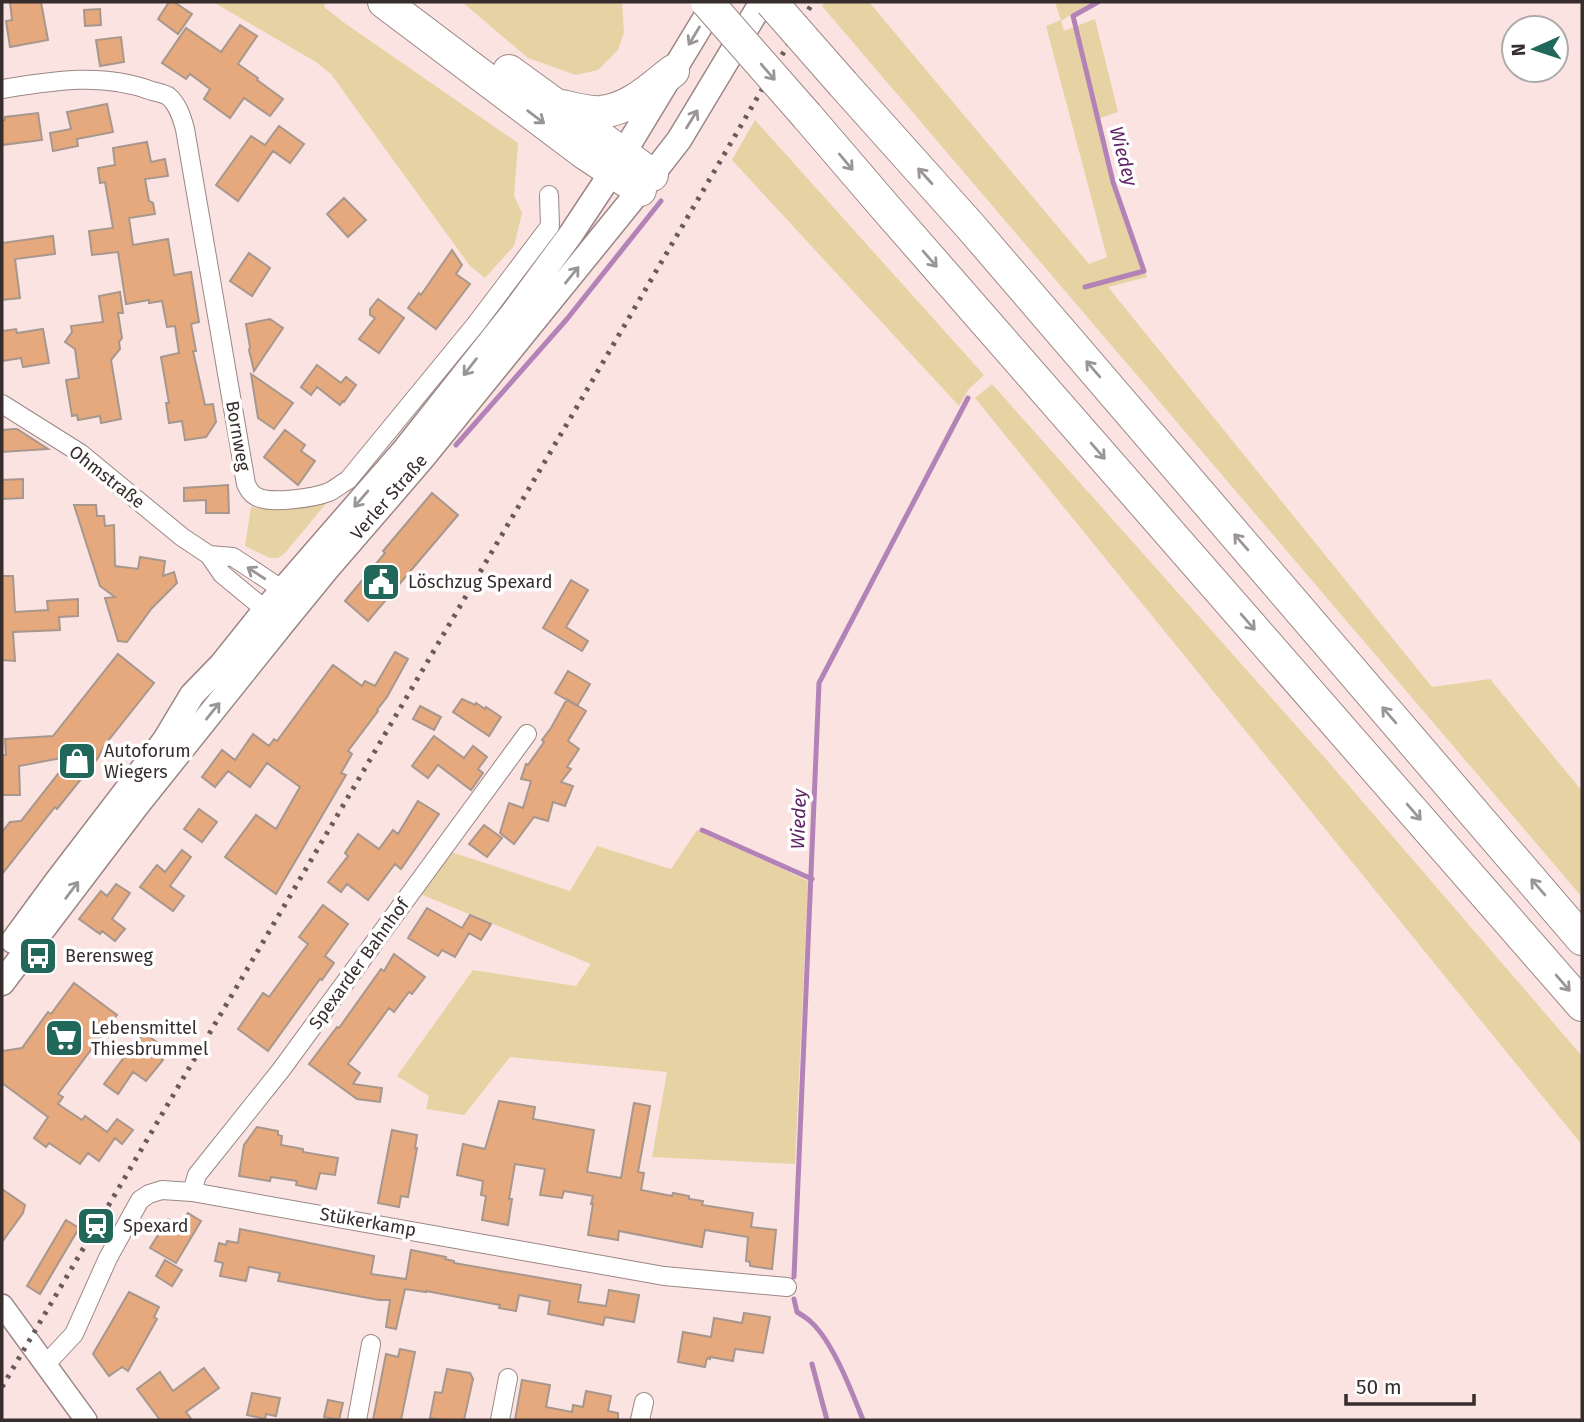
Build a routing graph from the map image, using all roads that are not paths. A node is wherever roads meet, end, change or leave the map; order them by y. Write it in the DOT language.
graph roads {
  1 [pos="384,2"];
  2 [pos="410,2"];
  3 [pos="707,2"];
  4 [pos="715,2"];
  5 [pos="761,2"];
  6 [pos="771,2"];
  7 [pos="673,71"];
  8 [pos="2,89"];
  9 [pos="557,104"];
  10 [pos="618,162"];
  11 [pos="646,183"];
  12 [pos="550,195"];
  13 [pos="2,404"];
  14 [pos="209,555"];
  15 [pos="290,597"];
  16 [pos="274,616"];
  17 [pos="527,734"];
  18 [pos="1582,939"];
  19 [pos="3,972"];
  20 [pos="1582,1005"];
  21 [pos="192,1192"];
  22 [pos="787,1287"];
  23 [pos="2,1305"];
  24 [pos="371,1344"];
  25 [pos="46,1364"];
  26 [pos="508,1378"];
  27 [pos="86,1420"];
  28 [pos="357,1420"];
  29 [pos="500,1420"];
  1 -- 10 [label="highway, one-way"];
  2 -- 9 [label="highway"];
  3 -- 20 [label="highway, one-way, bridge"];
  4 -- 7 [label="main road, Verler Straße, one-way"];
  11 -- 5 [label="main road, Verler Straße, one-way"];
  18 -- 6 [label="highway, one-way, bridge"];
  7 -- 9 [label="highway"];
  7 -- 10 [label="main road, Verler Straße"];
  8 -- 12 [label="street, Bornweg"];
  9 -- 10 [label="highway"];
  10 -- 11 [label="highway"];
  10 -- 15 [label="main road, Verler Straße, one-way"];
  15 -- 11 [label="main road, Verler Straße, one-way"];
  13 -- 14 [label="street, Ohmstraße"];
  15 -- 14 [label="street, Ohmstraße, one-way"];
  14 -- 16 [label="street, Ohmstraße"];
  15 -- 16 [label="main road, Verler Straße"];
  16 -- 19 [label="main road, Verler Straße"];
  17 -- 21 [label="street, Spexarder Bahnhof"];
  21 -- 22 [label="street, Stükerkamp"];
  21 -- 25 [label="street, Stükerkamp"];
  23 -- 25 [label="street"];
  24 -- 28 [label="street"];
  25 -- 27 [label="street"];
  26 -- 29 [label="street"];
}
